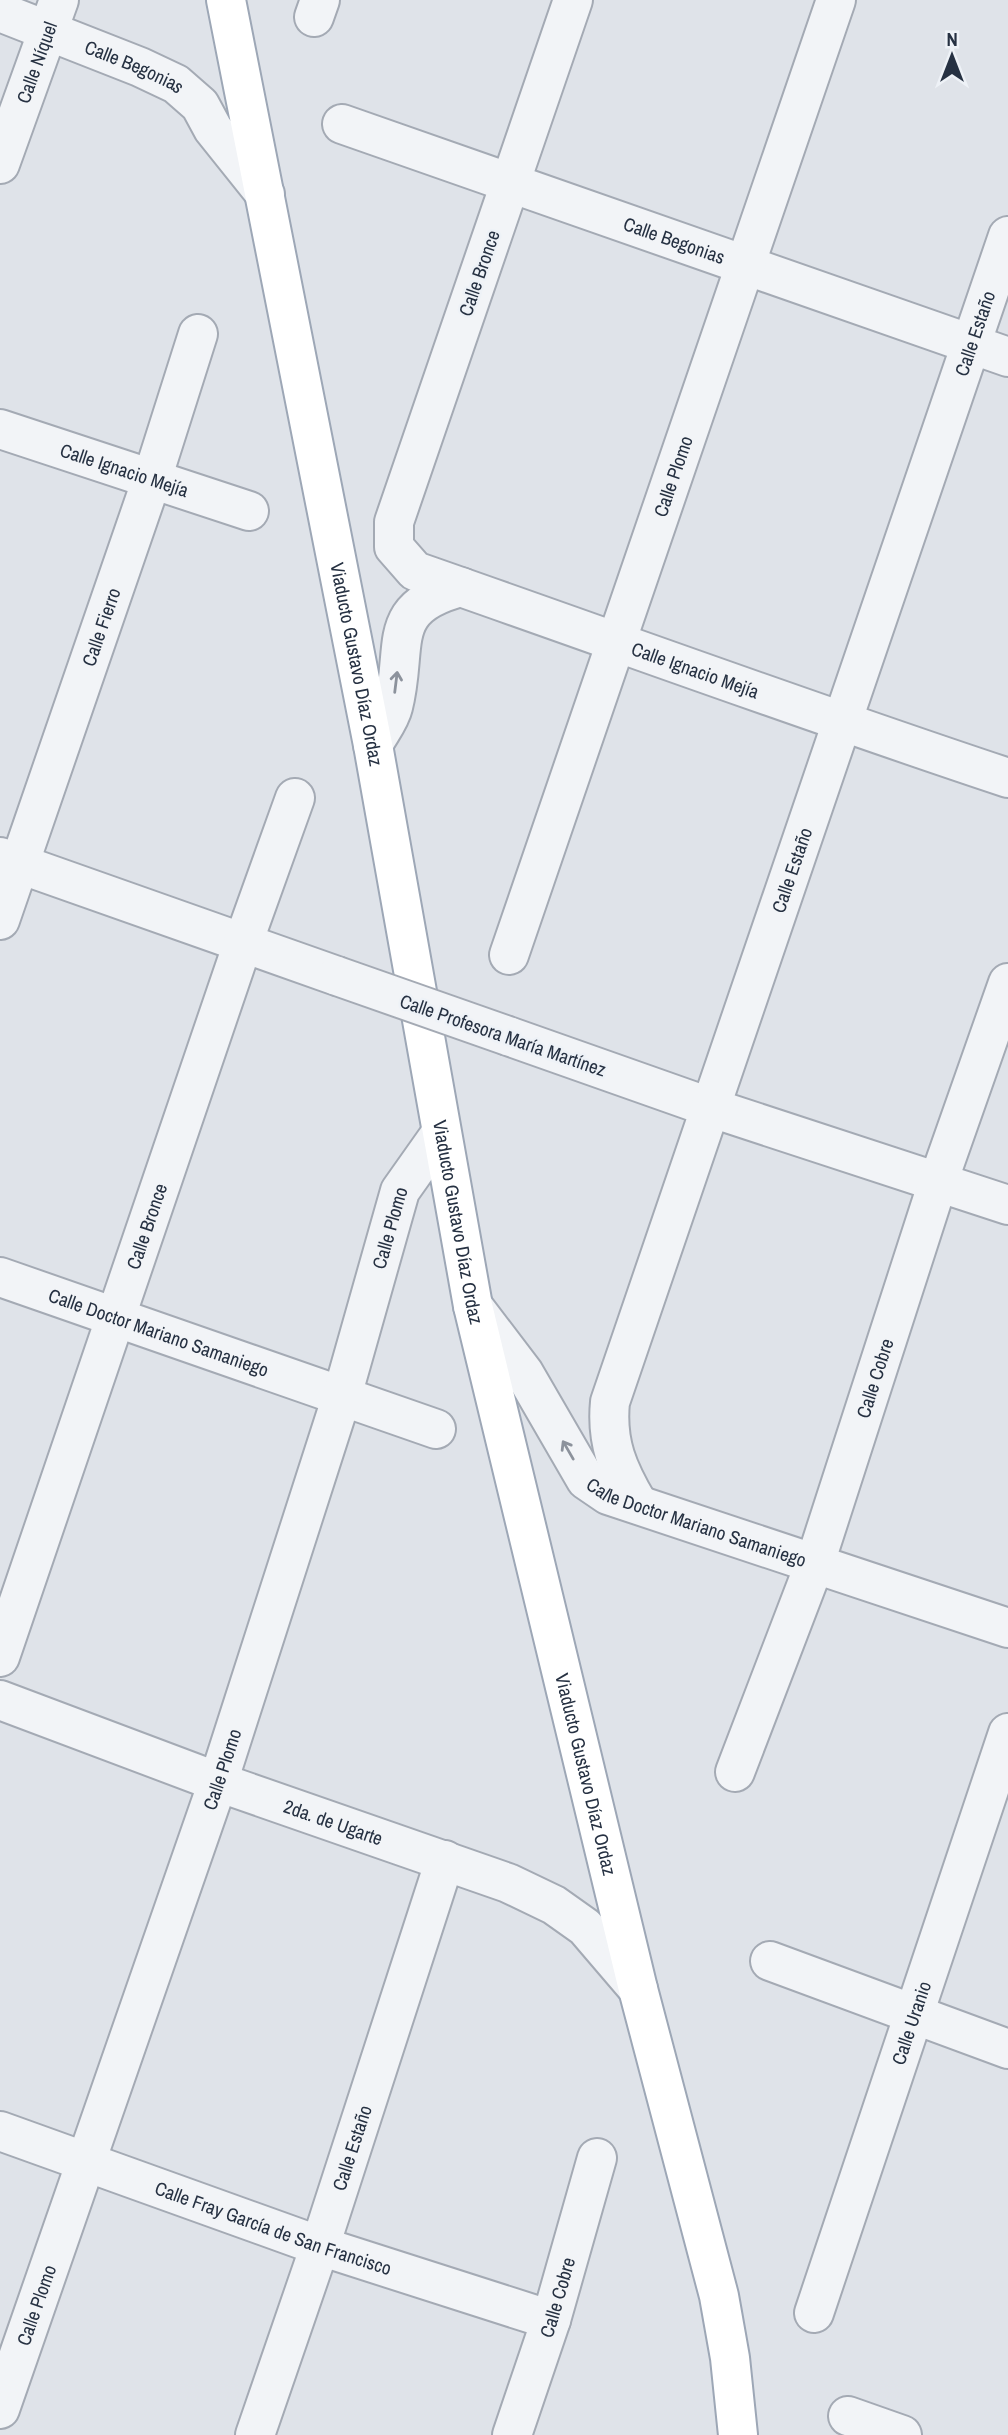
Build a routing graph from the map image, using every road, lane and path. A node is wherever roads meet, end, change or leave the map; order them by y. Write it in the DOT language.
graph roads {
  1 [pos="226,0"];
  2 [pos="573,0"];
  3 [pos="836,0"];
  4 [pos="0,12"];
  5 [pos="53,16"];
  6 [pos="342,124"];
  7 [pos="0,164"];
  8 [pos="510,184"];
  9 [pos="265,194"];
  10 [pos="1008,236"];
  11 [pos="746,264"];
  12 [pos="198,334"];
  13 [pos="971,344"];
  14 [pos="1008,356"];
  15 [pos="0,429"];
  16 [pos="152,479"];
  17 [pos="249,511"];
  18 [pos="394,547"];
  19 [pos="461,587"];
  20 [pos="615,639"];
  21 [pos="844,724"];
  22 [pos="373,745"];
  23 [pos="1008,778"];
  24 [pos="295,798"];
  25 [pos="9,861"];
  26 [pos="0,920"];
  27 [pos="243,943"];
  28 [pos="509,955"];
  29 [pos="1008,984"];
  30 [pos="712,1108"];
  31 [pos="441,1133"];
  32 [pos="938,1182"];
  33 [pos="1008,1205"];
  34 [pos="0,1277"];
  35 [pos="472,1306"];
  36 [pos="115,1317"];
  37 [pos="342,1396"];
  38 [pos="436,1429"];
  39 [pos="638,1504"];
  40 [pos="814,1563"];
  41 [pos="1008,1628"];
  42 [pos="0,1657"];
  43 [pos="0,1700"];
  44 [pos="1008,1733"];
  45 [pos="735,1772"];
  46 [pos="218,1782"];
  47 [pos="445,1860"];
  48 [pos="770,1961"];
  49 [pos="638,1989"];
  50 [pos="912,2015"];
  51 [pos="1008,2049"];
  52 [pos="0,2131"];
  53 [pos="597,2158"];
  54 [pos="85,2160"];
  55 [pos="320,2246"];
  56 [pos="814,2313"];
  57 [pos="551,2320"];
  58 [pos="0,2409"];
  59 [pos="848,2416"];
  60 [pos="255,2435"];
  61 [pos="512,2435"];
  62 [pos="738,2435"];
  63 [pos="902,2435"];
  1 -- 9 [label="main road, Viaducto Gustavo Díaz Ordaz"];
  2 -- 8 [label="street, Calle Bronce"];
  3 -- 11 [label="street, Calle Plomo"];
  4 -- 5 [label="street, Calle Begonias"];
  5 -- 7 [label="street, Calle Níquel"];
  5 -- 9 [label="street, Calle Begonias"];
  6 -- 8 [label="street, Calle Begonias"];
  8 -- 11 [label="street, Calle Begonias"];
  8 -- 18 [label="street, Calle Bronce"];
  9 -- 22 [label="main road, Viaducto Gustavo Díaz Ordaz"];
  10 -- 13 [label="street, Calle Estaño"];
  11 -- 13 [label="street, Calle Begonias"];
  11 -- 20 [label="street, Calle Plomo"];
  12 -- 16 [label="street, Calle Fierro"];
  13 -- 14 [label="street, Calle Begonias"];
  13 -- 21 [label="street, Calle Estaño"];
  15 -- 16 [label="street, Calle Ignacio Mejía"];
  16 -- 17 [label="street, Calle Ignacio Mejía"];
  16 -- 25 [label="street, Calle Fierro"];
  18 -- 19 [label="street, Calle Ignacio Mejía"];
  19 -- 20 [label="street, Calle Ignacio Mejía"];
  22 -- 19 [label="street, one-way"];
  20 -- 21 [label="street, Calle Ignacio Mejía"];
  20 -- 28 [label="street, Calle Plomo"];
  21 -- 23 [label="street, Calle Ignacio Mejía"];
  21 -- 30 [label="street, Calle Estaño"];
  22 -- 31 [label="main road, Viaducto Gustavo Díaz Ordaz"];
  24 -- 27 [label="street, Calle Bronce"];
  25 -- 26 [label="street, Calle Fierro"];
  25 -- 27 [label="street, Calle Profesora María Martínez"];
  27 -- 30 [label="street, Calle Profesora María Martínez, bridge"];
  27 -- 36 [label="street, Calle Bronce"];
  29 -- 32 [label="street, Calle Cobre"];
  30 -- 32 [label="street, Calle Profesora María Martínez"];
  30 -- 39 [label="street, Calle Estaño"];
  31 -- 35 [label="main road, Viaducto Gustavo Díaz Ordaz"];
  31 -- 37 [label="street, Calle Plomo"];
  32 -- 33 [label="street, Calle Profesora María Martínez"];
  32 -- 40 [label="street, Calle Cobre"];
  34 -- 36 [label="street, Calle Doctor Mariano Samaniego"];
  39 -- 35 [label="street, Calle Doctor Mariano Samaniego, one-way"];
  35 -- 49 [label="main road, Viaducto Gustavo Díaz Ordaz"];
  36 -- 37 [label="street, Calle Doctor Mariano Samaniego"];
  36 -- 42 [label="street, Calle Bronce"];
  37 -- 38 [label="street, Calle Doctor Mariano Samaniego"];
  37 -- 46 [label="street, Calle Plomo"];
  39 -- 40 [label="street, Calle Doctor Mariano Samaniego"];
  40 -- 41 [label="street, Calle Doctor Mariano Samaniego"];
  40 -- 45 [label="street, Calle Cobre"];
  43 -- 46 [label="street, 2da. de Ugarte"];
  44 -- 50 [label="street, Calle Uranio"];
  46 -- 47 [label="street, 2da. de Ugarte"];
  46 -- 54 [label="street, Calle Plomo"];
  47 -- 49 [label="street, 2da. de Ugarte"];
  47 -- 55 [label="street, Calle Estaño"];
  48 -- 50 [label="street"];
  49 -- 62 [label="main road, Viaducto Gustavo Díaz Ordaz"];
  50 -- 51 [label="street"];
  50 -- 56 [label="street, Calle Uranio"];
  52 -- 54 [label="street, Calle Fray García de San Francisco"];
  53 -- 57 [label="street, Calle Cobre"];
  54 -- 55 [label="street, Calle Fray García de San Francisco"];
  54 -- 58 [label="street, Calle Plomo"];
  55 -- 57 [label="street, Calle Fray García de San Francisco"];
  55 -- 60 [label="street, Calle Estaño"];
  57 -- 61 [label="street, Calle Cobre"];
  59 -- 63 [label="street"];
}
